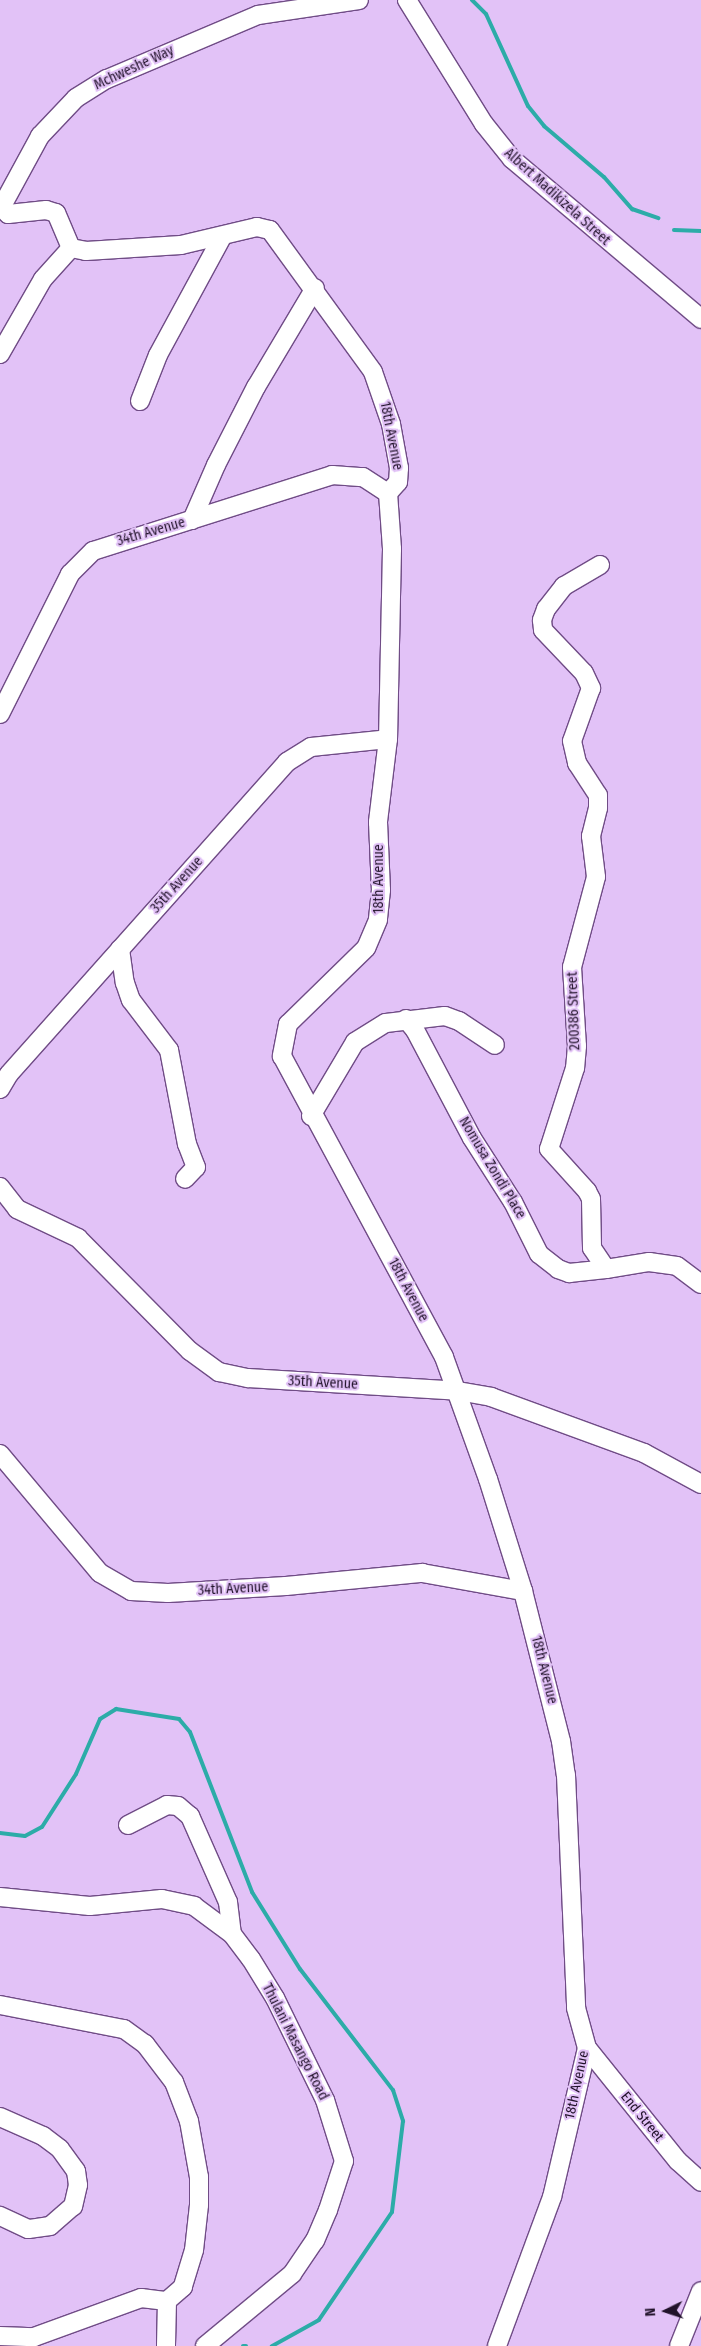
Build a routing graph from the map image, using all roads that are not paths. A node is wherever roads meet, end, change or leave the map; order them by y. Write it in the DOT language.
graph roads {
  1 [pos="359,0"];
  2 [pos="407,0"];
  3 [pos="222,237"];
  4 [pos="71,248"];
  5 [pos="315,288"];
  6 [pos="701,319"];
  7 [pos="0,354"];
  8 [pos="140,401"];
  9 [pos="388,493"];
  10 [pos="192,520"];
  11 [pos="600,565"];
  12 [pos="0,714"];
  13 [pos="388,739"];
  14 [pos="120,948"];
  15 [pos="406,1018"];
  16 [pos="495,1045"];
  17 [pos="0,1089"];
  18 [pos="311,1116"];
  19 [pos="185,1179"];
  20 [pos="0,1187"];
  21 [pos="606,1269"];
  22 [pos="701,1284"];
  23 [pos="458,1391"];
  24 [pos="0,1454"];
  25 [pos="701,1484"];
  26 [pos="523,1591"];
  27 [pos="128,1825"];
  28 [pos="0,1897"];
  29 [pos="232,1934"];
  30 [pos="0,2005"];
  31 [pos="587,2048"];
  32 [pos="0,2117"];
  33 [pos="701,2182"];
  34 [pos="0,2216"];
  35 [pos="701,2291"];
  36 [pos="167,2301"];
  37 [pos="0,2336"];
  38 [pos="166,2346"];
  39 [pos="205,2346"];
  40 [pos="497,2346"];
  41 [pos="679,2346"];
  1 -- 4 [label="street, Mchweshe Way"];
  2 -- 6 [label="street, Albert Madikizela Street"];
  3 -- 4 [label="street, 18th Avenue"];
  3 -- 5 [label="street, 18th Avenue"];
  3 -- 8 [label="street"];
  4 -- 7 [label="street"];
  5 -- 9 [label="street, 18th Avenue"];
  5 -- 10 [label="street"];
  9 -- 10 [label="street, 34th Avenue"];
  9 -- 13 [label="street, 18th Avenue"];
  10 -- 12 [label="street, 34th Avenue"];
  11 -- 21 [label="street, 200386 Street"];
  13 -- 14 [label="street, 35th Avenue"];
  13 -- 18 [label="street, 18th Avenue"];
  14 -- 17 [label="street, 35th Avenue"];
  14 -- 19 [label="street"];
  15 -- 16 [label="street"];
  15 -- 18 [label="street"];
  15 -- 21 [label="street, Nomusa Zondi Place"];
  18 -- 23 [label="street, 18th Avenue"];
  20 -- 23 [label="street, 35th Avenue"];
  21 -- 22 [label="street"];
  23 -- 25 [label="street, 35th Avenue"];
  23 -- 26 [label="street, 18th Avenue"];
  24 -- 26 [label="street, 34th Avenue"];
  26 -- 31 [label="street, 18th Avenue"];
  27 -- 29 [label="street"];
  28 -- 29 [label="street, Thulani Masango Road"];
  29 -- 39 [label="street, Thulani Masango Road"];
  30 -- 36 [label="street"];
  31 -- 33 [label="street, End Street"];
  31 -- 40 [label="street, 18th Avenue"];
  32 -- 34 [label="street"];
  35 -- 41 [label="street"];
  36 -- 37 [label="street"];
  36 -- 38 [label="street"];
}
